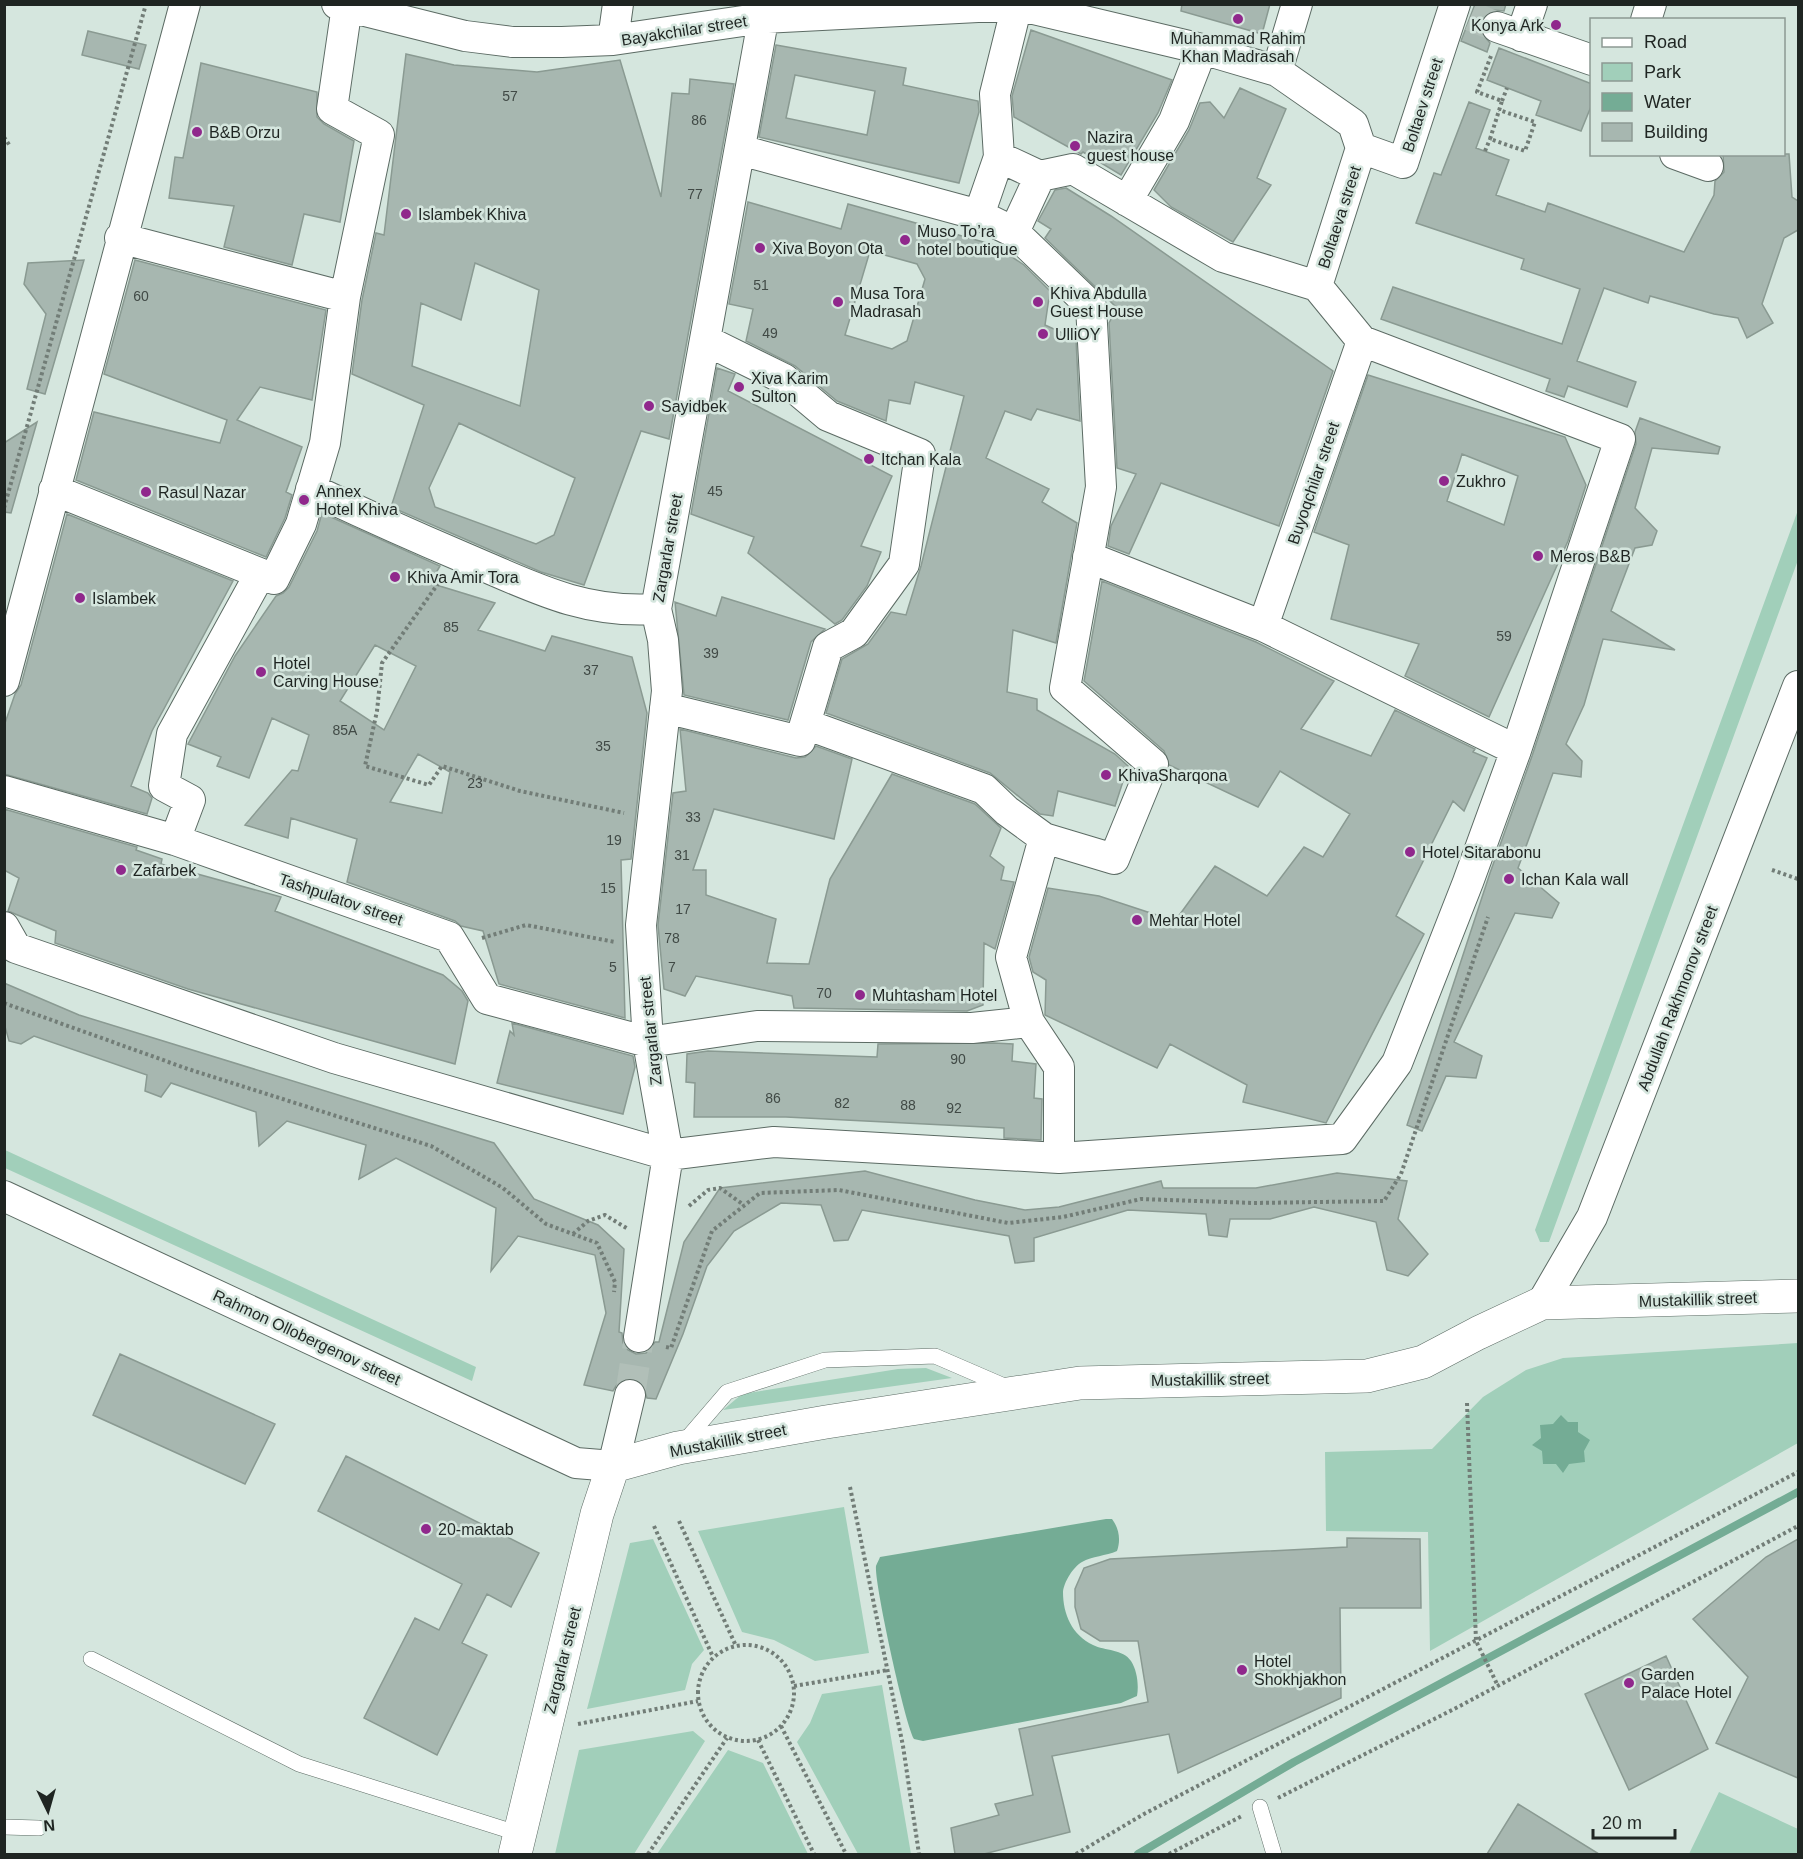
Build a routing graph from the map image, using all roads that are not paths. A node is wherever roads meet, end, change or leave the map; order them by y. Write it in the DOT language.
graph roads {
  1 [pos="185,4"];
  2 [pos="618,4"];
  3 [pos="1297,4"];
  4 [pos="1532,4"];
  5 [pos="342,5"];
  6 [pos="1017,5"];
  7 [pos="764,11"];
  8 [pos="1483,21"];
  9 [pos="613,40"];
  10 [pos="1202,50"];
  11 [pos="1590,59"];
  12 [pos="1277,71"];
  13 [pos="1361,148"];
  14 [pos="740,150"];
  15 [pos="999,156"];
  16 [pos="1681,156"];
  17 [pos="1708,166"];
  18 [pos="1040,176"];
  19 [pos="1127,201"];
  20 [pos="979,215"];
  21 [pos="1014,232"];
  22 [pos="120,238"];
  23 [pos="1317,286"];
  24 [pos="345,297"];
  25 [pos="705,340"];
  26 [pos="1362,340"];
  27 [pos="311,489"];
  28 [pos="54,490"];
  29 [pos="1088,557"];
  30 [pos="260,574"];
  31 [pos="656,609"];
  32 [pos="1263,626"];
  33 [pos="4,681"];
  34 [pos="1798,686"];
  35 [pos="665,708"];
  36 [pos="805,724"];
  37 [pos="1516,750"];
  38 [pos="4,791"];
  39 [pos="1044,838"];
  40 [pos="175,840"];
  41 [pos="4,927"];
  42 [pos="1029,1022"];
  43 [pos="648,1042"];
  44 [pos="668,1155"];
  45 [pos="1059,1158"];
  46 [pos="4,1196"];
  47 [pos="1798,1296"];
  48 [pos="1542,1304"];
  49 [pos="639,1337"];
  50 [pos="1020,1392"];
  51 [pos="630,1395"];
  52 [pos="678,1448"];
  53 [pos="613,1466"];
  54 [pos="91,1659"];
  55 [pos="1260,1807"];
  56 [pos="4,1827"];
  57 [pos="39,1828"];
  58 [pos="517,1844"];
  59 [pos="1274,1854"];
  1 -- 22 [label="street"];
  2 -- 9 [label="street"];
  3 -- 12 [label="street"];
  4 -- 8 [label="street"];
  5 -- 9 [label="street, Bayakchilar street"];
  5 -- 24 [label="street"];
  6 -- 7 [label="street, Bayakchilar street"];
  6 -- 10 [label="street, Bayakchilar street"];
  6 -- 15 [label="street"];
  7 -- 9 [label="street, Bayakchilar street"];
  7 -- 14 [label="street, Zargarlar street"];
  8 -- 11 [label="street"];
  8 -- 13 [label="street, Boltaev street"];
  10 -- 12 [label="street, Bayakchilar street"];
  10 -- 19 [label="street"];
  12 -- 13 [label="street, Bayakchilar street"];
  13 -- 23 [label="street, Boltaeva street"];
  14 -- 20 [label="street"];
  14 -- 25 [label="street, Zargarlar street"];
  15 -- 18 [label="street"];
  15 -- 20 [label="street"];
  16 -- 17 [label="street"];
  18 -- 19 [label="street"];
  18 -- 21 [label="street"];
  19 -- 23 [label="street"];
  20 -- 21 [label="street"];
  21 -- 29 [label="street"];
  22 -- 24 [label="street"];
  22 -- 28 [label="street"];
  23 -- 26 [label="street"];
  24 -- 27 [label="street"];
  25 -- 31 [label="street, Zargarlar street"];
  25 -- 36 [label="street"];
  26 -- 32 [label="street, Buyoqchilar street"];
  26 -- 37 [label="street"];
  27 -- 30 [label="street"];
  27 -- 31 [label="street"];
  28 -- 30 [label="street"];
  28 -- 33 [label="street"];
  29 -- 32 [label="street"];
  29 -- 39 [label="street"];
  30 -- 40 [label="street"];
  31 -- 35 [label="street, Zargarlar street"];
  32 -- 37 [label="street"];
  34 -- 48 [label="street, Abdullah Rakhmonov street"];
  35 -- 36 [label="street"];
  35 -- 43 [label="street, Zargarlar street"];
  36 -- 39 [label="street"];
  37 -- 45 [label="street"];
  38 -- 40 [label="street, Tashpulatov street"];
  39 -- 42 [label="street"];
  40 -- 43 [label="street, Tashpulatov street"];
  41 -- 44 [label="street"];
  42 -- 43 [label="street"];
  42 -- 45 [label="street"];
  43 -- 44 [label="street, Zargarlar street"];
  44 -- 45 [label="street"];
  44 -- 49 [label="street, Zargarlar street"];
  46 -- 53 [label="street, Rahmon Ollobergenov street"];
  47 -- 48 [label="main road, Mustakillik street"];
  48 -- 50 [label="main road, Mustakillik street"];
  50 -- 52 [label="main road, Mustakillik street"];
  50 -- 52 [label="lane"];
  51 -- 53 [label="street"];
  52 -- 53 [label="main road, Mustakillik street"];
  53 -- 58 [label="main road, Zargarlar street"];
  54 -- 58 [label="lane"];
  55 -- 59 [label="lane"];
  56 -- 57 [label="lane"];
}
